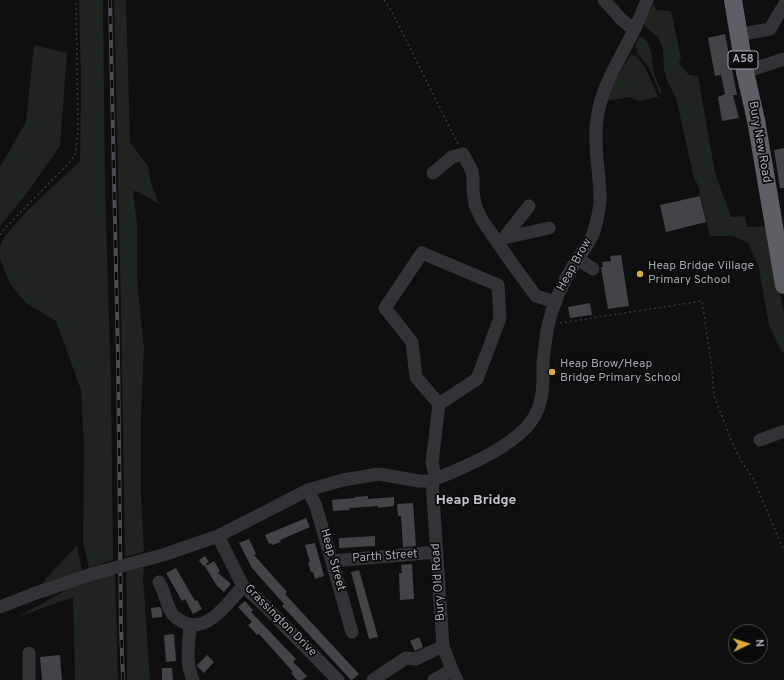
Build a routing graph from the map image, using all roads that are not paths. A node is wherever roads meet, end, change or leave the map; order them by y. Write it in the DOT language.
graph roads {
  1 [pos="604,0"];
  2 [pos="647,0"];
  3 [pos="733,0"];
  4 [pos="784,5"];
  5 [pos="634,30"];
  6 [pos="738,35"];
  7 [pos="784,59"];
  8 [pos="745,72"];
  9 [pos="433,173"];
  10 [pos="529,206"];
  11 [pos="549,228"];
  12 [pos="501,241"];
  13 [pos="578,259"];
  14 [pos="593,270"];
  15 [pos="784,285"];
  16 [pos="556,302"];
  17 [pos="440,404"];
  18 [pos="784,431"];
  19 [pos="760,440"];
  20 [pos="434,480"];
  21 [pos="308,490"];
  22 [pos="218,536"];
  23 [pos="437,552"];
  24 [pos="332,560"];
  25 [pos="159,582"];
  26 [pos="244,586"];
  27 [pos="0,607"];
  28 [pos="190,625"];
  29 [pos="352,632"];
  30 [pos="443,646"];
  31 [pos="29,653"];
  32 [pos="454,675"];
  33 [pos="29,680"];
  34 [pos="193,680"];
  35 [pos="338,680"];
  36 [pos="373,680"];
  37 [pos="434,680"];
  1 -- 5 [label="street"];
  2 -- 5 [label="street, Heap Brow"];
  3 -- 6 [label="highway, Bury New Road / A58"];
  4 -- 6 [label="street"];
  5 -- 13 [label="street, Heap Brow"];
  6 -- 8 [label="highway, Bury New Road / A58"];
  7 -- 8 [label="street"];
  8 -- 15 [label="highway, Bury New Road / A58"];
  9 -- 12 [label="street"];
  10 -- 12 [label="street"];
  11 -- 12 [label="street"];
  12 -- 16 [label="street"];
  13 -- 14 [label="street"];
  13 -- 16 [label="street, Heap Brow"];
  16 -- 20 [label="street, Heap Brow"];
  17 -- 17 [label="street"];
  17 -- 20 [label="street, Bury Old Road"];
  18 -- 19 [label="street"];
  20 -- 21 [label="street"];
  20 -- 23 [label="street, Bury Old Road"];
  21 -- 22 [label="street"];
  21 -- 24 [label="street, Heap Street"];
  22 -- 26 [label="street, Grassington Drive"];
  22 -- 27 [label="street, bridge"];
  23 -- 24 [label="street, Parth Street"];
  23 -- 30 [label="street, Bury Old Road"];
  24 -- 29 [label="street, Heap Street"];
  25 -- 28 [label="street"];
  26 -- 28 [label="street"];
  26 -- 35 [label="street, Grassington Drive"];
  28 -- 34 [label="street"];
  30 -- 32 [label="street, Bury Old Road"];
  30 -- 36 [label="street"];
  31 -- 33 [label="street"];
  32 -- 37 [label="street"];
}
